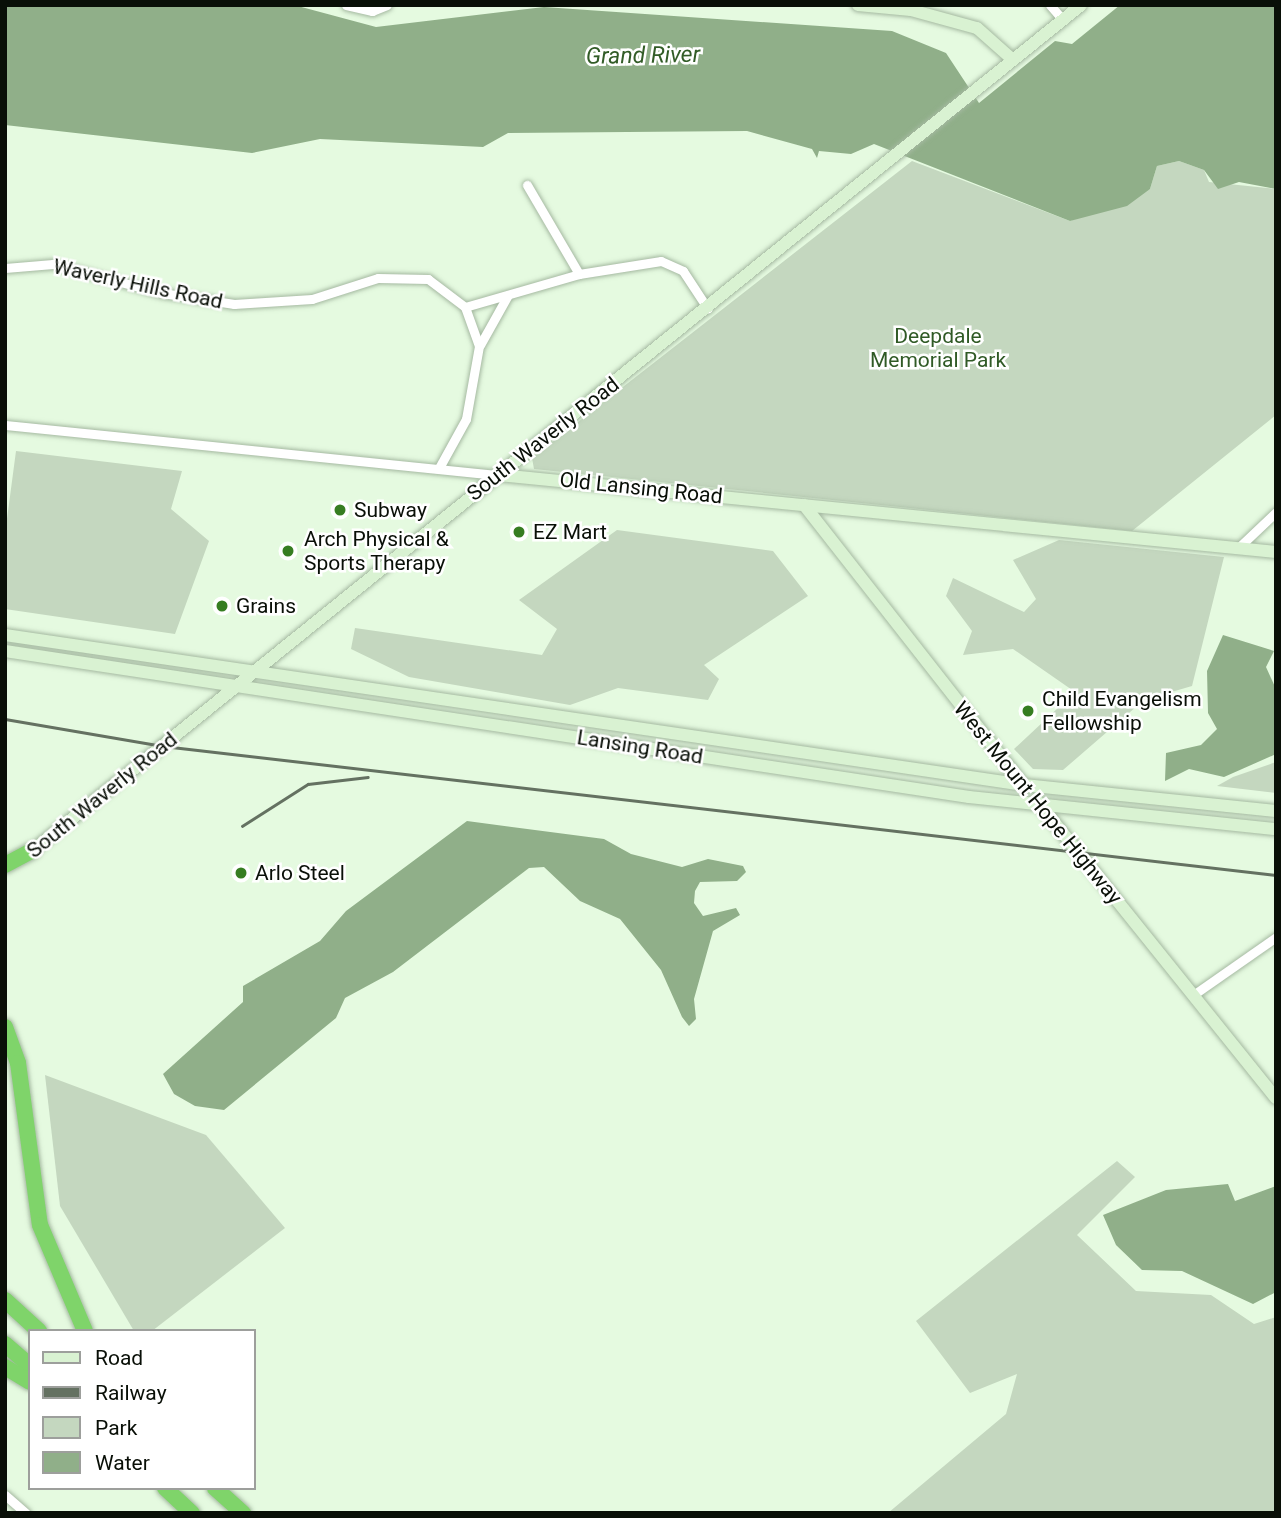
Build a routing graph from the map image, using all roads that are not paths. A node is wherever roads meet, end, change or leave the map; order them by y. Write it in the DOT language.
graph roads {
  1 [pos="346,5"];
  2 [pos="387,5"];
  3 [pos="858,5"];
  4 [pos="1050,5"];
  5 [pos="1081,5"];
  6 [pos="1063,20"];
  7 [pos="1013,60"];
  8 [pos="527,185"];
  9 [pos="5,268"];
  10 [pos="579,274"];
  11 [pos="508,296"];
  12 [pos="465,307"];
  13 [pos="708,309"];
  14 [pos="480,346"];
  15 [pos="5,425"];
  16 [pos="439,468"];
  17 [pos="499,475"];
  18 [pos="804,505"];
  19 [pos="1276,512"];
  20 [pos="1238,548"];
  21 [pos="1276,552"];
  22 [pos="5,635"];
  23 [pos="5,651"];
  24 [pos="253,674"];
  25 [pos="238,686"];
  26 [pos="1024,785"];
  27 [pos="1040,805"];
  28 [pos="1276,811"];
  29 [pos="1276,829"];
  30 [pos="33,850"];
  31 [pos="5,865"];
  32 [pos="5,872"];
  33 [pos="1276,937"];
  34 [pos="1193,995"];
  35 [pos="5,1027"];
  36 [pos="1276,1098"];
  37 [pos="5,1300"];
  38 [pos="37,1329"];
  39 [pos="84,1329"];
  40 [pos="5,1344"];
  41 [pos="28,1364"];
  42 [pos="5,1367"];
  43 [pos="28,1381"];
  44 [pos="167,1490"];
  45 [pos="217,1490"];
  46 [pos="229,1490"];
  47 [pos="5,1495"];
  48 [pos="26,1513"];
  49 [pos="192,1513"];
  50 [pos="243,1513"];
  51 [pos="251,1513"];
  1 -- 2 [label="street"];
  3 -- 7 [label="main road"];
  4 -- 6 [label="street"];
  5 -- 6 [label="main road, South Waverly Road"];
  6 -- 7 [label="main road, South Waverly Road"];
  7 -- 13 [label="main road, South Waverly Road"];
  8 -- 10 [label="street"];
  9 -- 12 [label="street, Waverly Hills Road"];
  10 -- 11 [label="street"];
  10 -- 13 [label="street"];
  11 -- 12 [label="street"];
  11 -- 14 [label="street"];
  12 -- 14 [label="street"];
  13 -- 17 [label="main road, South Waverly Road"];
  14 -- 16 [label="street"];
  15 -- 16 [label="street, Old Lansing Road"];
  16 -- 17 [label="street, Old Lansing Road"];
  17 -- 18 [label="main road, Old Lansing Road"];
  17 -- 24 [label="main road, South Waverly Road"];
  18 -- 20 [label="main road, Old Lansing Road"];
  18 -- 26 [label="main road, West Mount Hope Highway"];
  19 -- 20 [label="street"];
  20 -- 21 [label="main road, Old Lansing Road"];
  22 -- 24 [label="main road, Lansing Road"];
  23 -- 25 [label="main road, Lansing Road"];
  24 -- 25 [label="main road, South Waverly Road"];
  24 -- 26 [label="main road, Lansing Road"];
  25 -- 27 [label="main road, Lansing Road"];
  25 -- 30 [label="main road, South Waverly Road"];
  26 -- 27 [label="main road, West Mount Hope Highway"];
  26 -- 28 [label="main road, Lansing Road"];
  27 -- 29 [label="main road, Lansing Road"];
  27 -- 34 [label="main road, West Mount Hope Highway"];
  30 -- 31 [label="highway"];
  30 -- 32 [label="main road, South Waverly Road"];
  33 -- 34 [label="street"];
  34 -- 36 [label="main road, West Mount Hope Highway"];
  35 -- 39 [label="highway"];
  37 -- 38 [label="highway"];
  40 -- 41 [label="highway"];
  42 -- 43 [label="highway"];
  44 -- 49 [label="highway"];
  45 -- 50 [label="highway"];
  46 -- 51 [label="highway"];
  47 -- 48 [label="street"];
}
